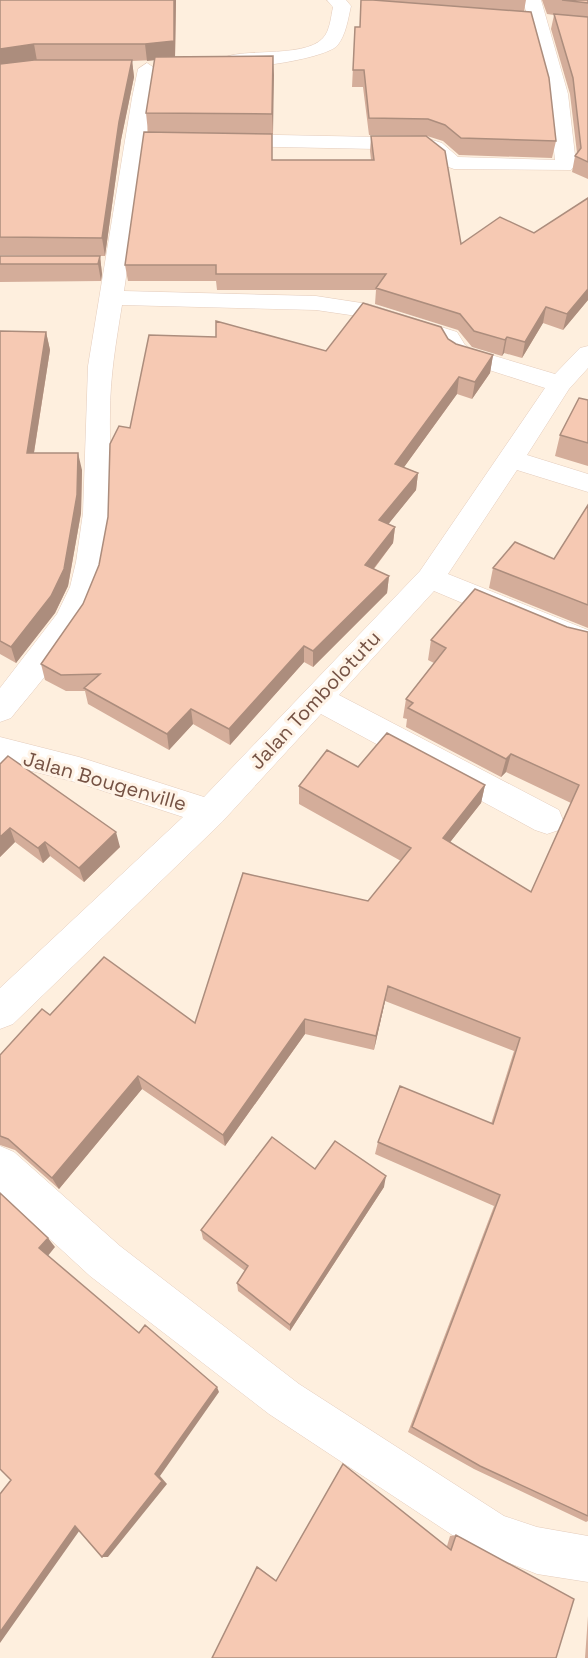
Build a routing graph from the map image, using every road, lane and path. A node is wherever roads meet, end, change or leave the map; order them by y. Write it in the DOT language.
graph roads {
  1 [pos="532,0"];
  2 [pos="339,3"];
  3 [pos="365,8"];
  4 [pos="514,18"];
  5 [pos="536,20"];
  6 [pos="557,22"];
  7 [pos="214,63"];
  8 [pos="147,68"];
  9 [pos="211,140"];
  10 [pos="112,298"];
  11 [pos="588,353"];
  12 [pos="560,384"];
  13 [pos="510,459"];
  14 [pos="588,483"];
  15 [pos="430,578"];
  16 [pos="588,641"];
  17 [pos="318,698"];
  18 [pos="0,710"];
  19 [pos="0,750"];
  20 [pos="210,812"];
  21 [pos="547,820"];
  22 [pos="0,1012"];
  23 [pos="0,1166"];
  24 [pos="588,1559"];
  1 -- 5 [label="street"];
  2 -- 3 [label="street"];
  2 -- 7 [label="street"];
  4 -- 5 [label="street"];
  5 -- 6 [label="street"];
  5 -- 9 [label="street"];
  8 -- 10 [label="street"];
  10 -- 12 [label="street"];
  10 -- 18 [label="street"];
  11 -- 12 [label="street, Jalan Tombolotutu"];
  12 -- 13 [label="street, Jalan Tombolotutu"];
  13 -- 14 [label="street"];
  13 -- 15 [label="street, Jalan Tombolotutu"];
  15 -- 16 [label="street"];
  15 -- 17 [label="street, Jalan Tombolotutu"];
  17 -- 20 [label="street, Jalan Tombolotutu"];
  17 -- 21 [label="street"];
  19 -- 20 [label="street, Jalan Bougenville"];
  20 -- 22 [label="street, Jalan Tombolotutu"];
  23 -- 24 [label="street"];
}
